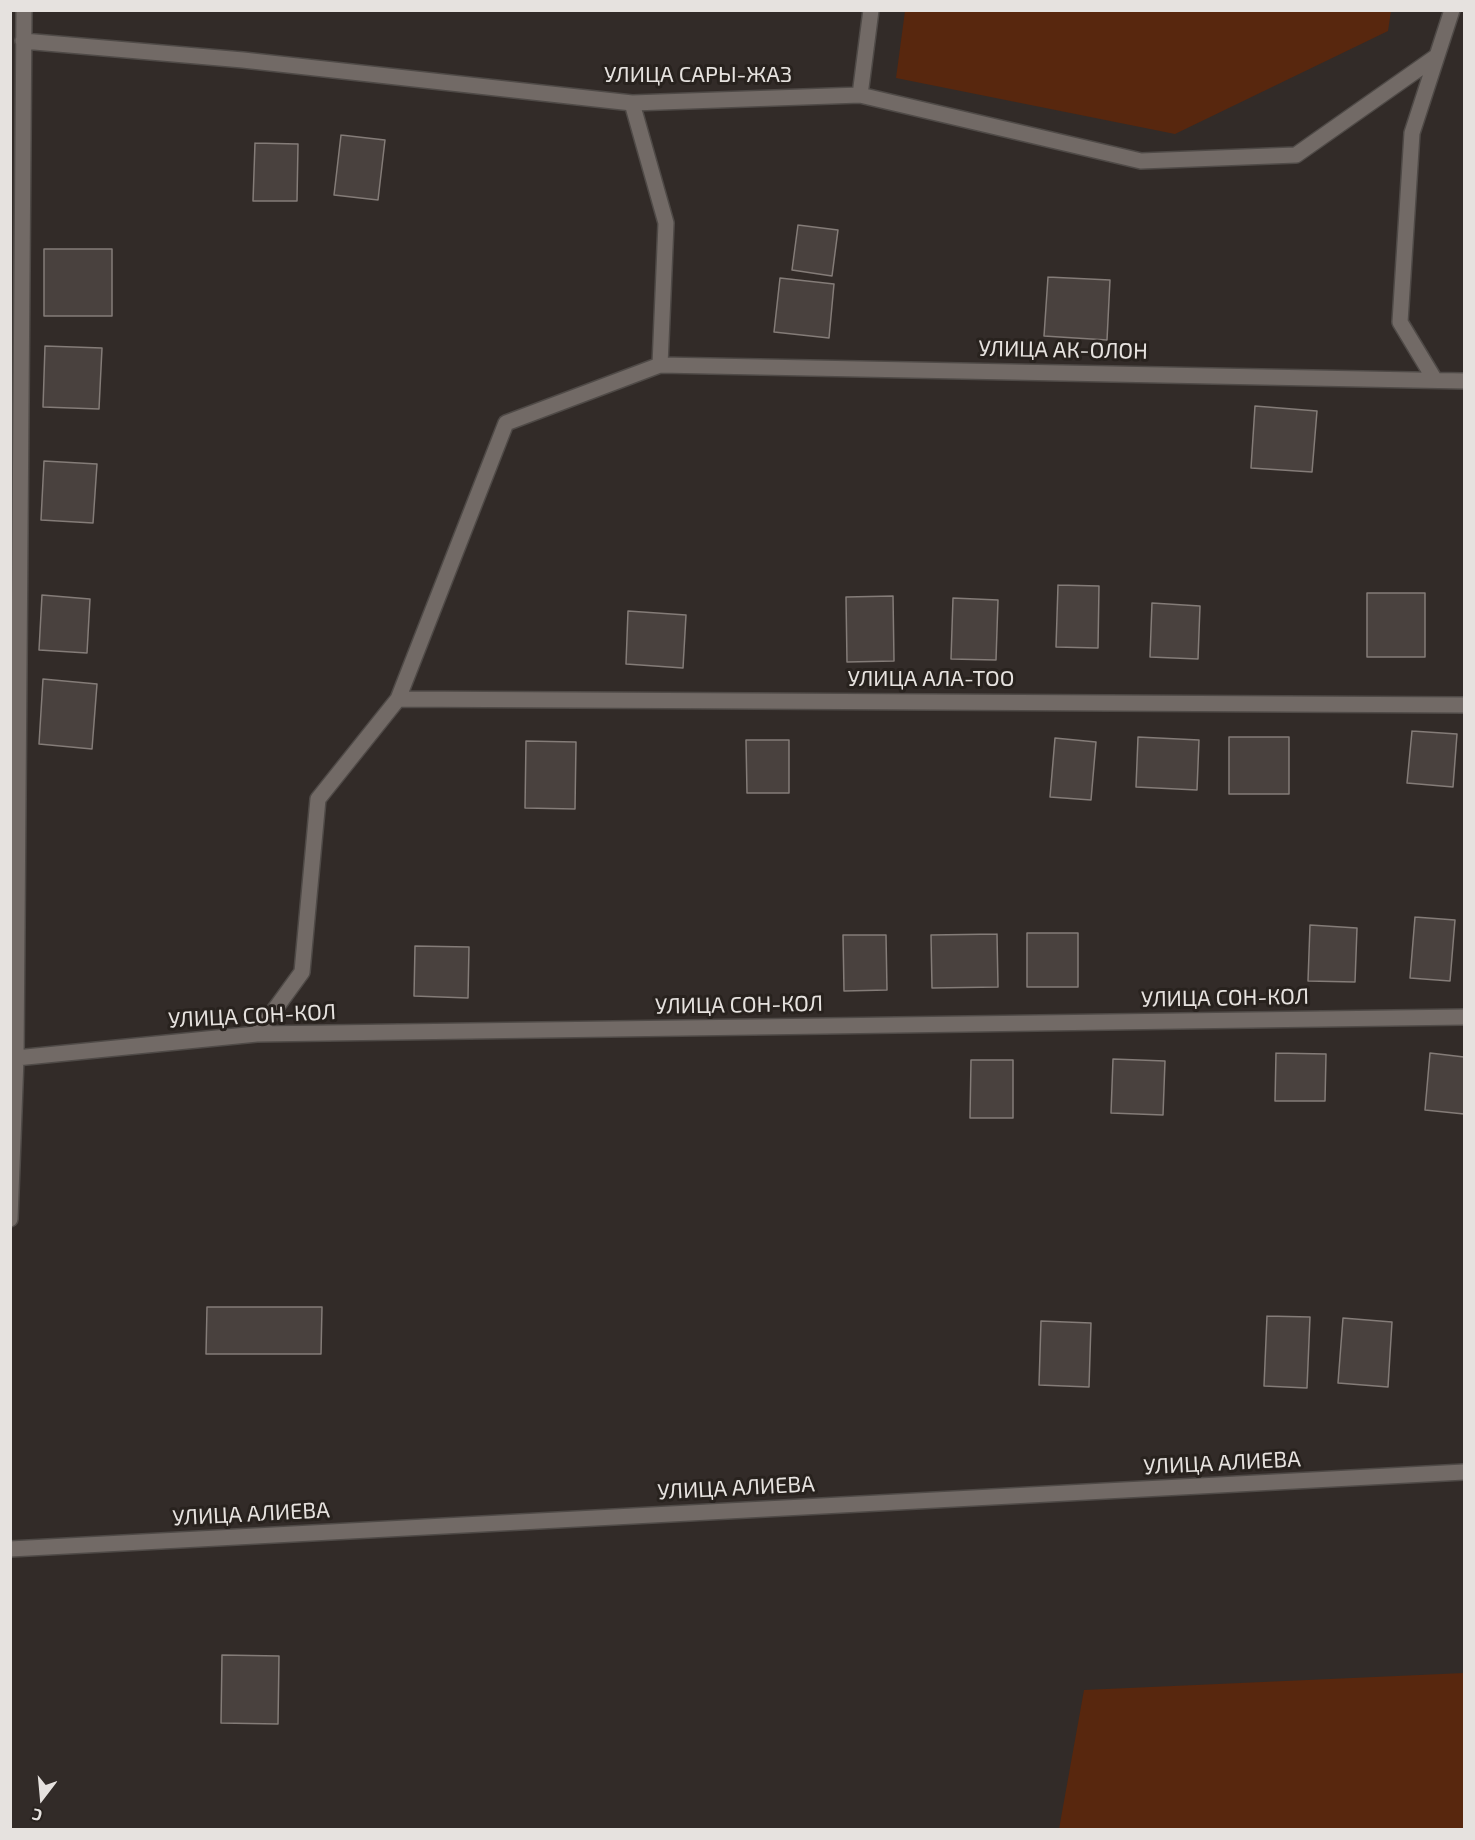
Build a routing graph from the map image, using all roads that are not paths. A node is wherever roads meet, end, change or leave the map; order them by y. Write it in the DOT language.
graph roads {
  1 [pos="24,10"];
  2 [pos="871,10"];
  3 [pos="1452,10"];
  4 [pos="23,41"];
  5 [pos="1437,56"];
  6 [pos="860,95"];
  7 [pos="632,103"];
  8 [pos="660,365"];
  9 [pos="1435,380"];
  10 [pos="1464,381"];
  11 [pos="398,699"];
  12 [pos="1464,705"];
  13 [pos="1464,1017"];
  14 [pos="257,1034"];
  15 [pos="16,1058"];
  16 [pos="10,1219"];
  17 [pos="1464,1472"];
  18 [pos="10,1549"];
  1 -- 4 [label="street"];
  2 -- 6 [label="street"];
  3 -- 5 [label="street"];
  4 -- 7 [label="street, УЛИЦА САРЫ-ЖАЗ"];
  4 -- 15 [label="street"];
  5 -- 6 [label="street, УЛИЦА САРЫ-ЖАЗ"];
  5 -- 9 [label="street"];
  6 -- 7 [label="street, УЛИЦА САРЫ-ЖАЗ"];
  7 -- 8 [label="street"];
  8 -- 9 [label="street, УЛИЦА АК-ОЛОН"];
  8 -- 11 [label="street"];
  9 -- 10 [label="street, УЛИЦА АК-ОЛОН"];
  11 -- 12 [label="street, УЛИЦА АЛА-ТОО"];
  11 -- 14 [label="street"];
  13 -- 14 [label="street, УЛИЦА СОН-КОЛ"];
  14 -- 15 [label="street, УЛИЦА СОН-КОЛ"];
  15 -- 16 [label="street"];
  17 -- 18 [label="street, УЛИЦА АЛИЕВА"];
}
